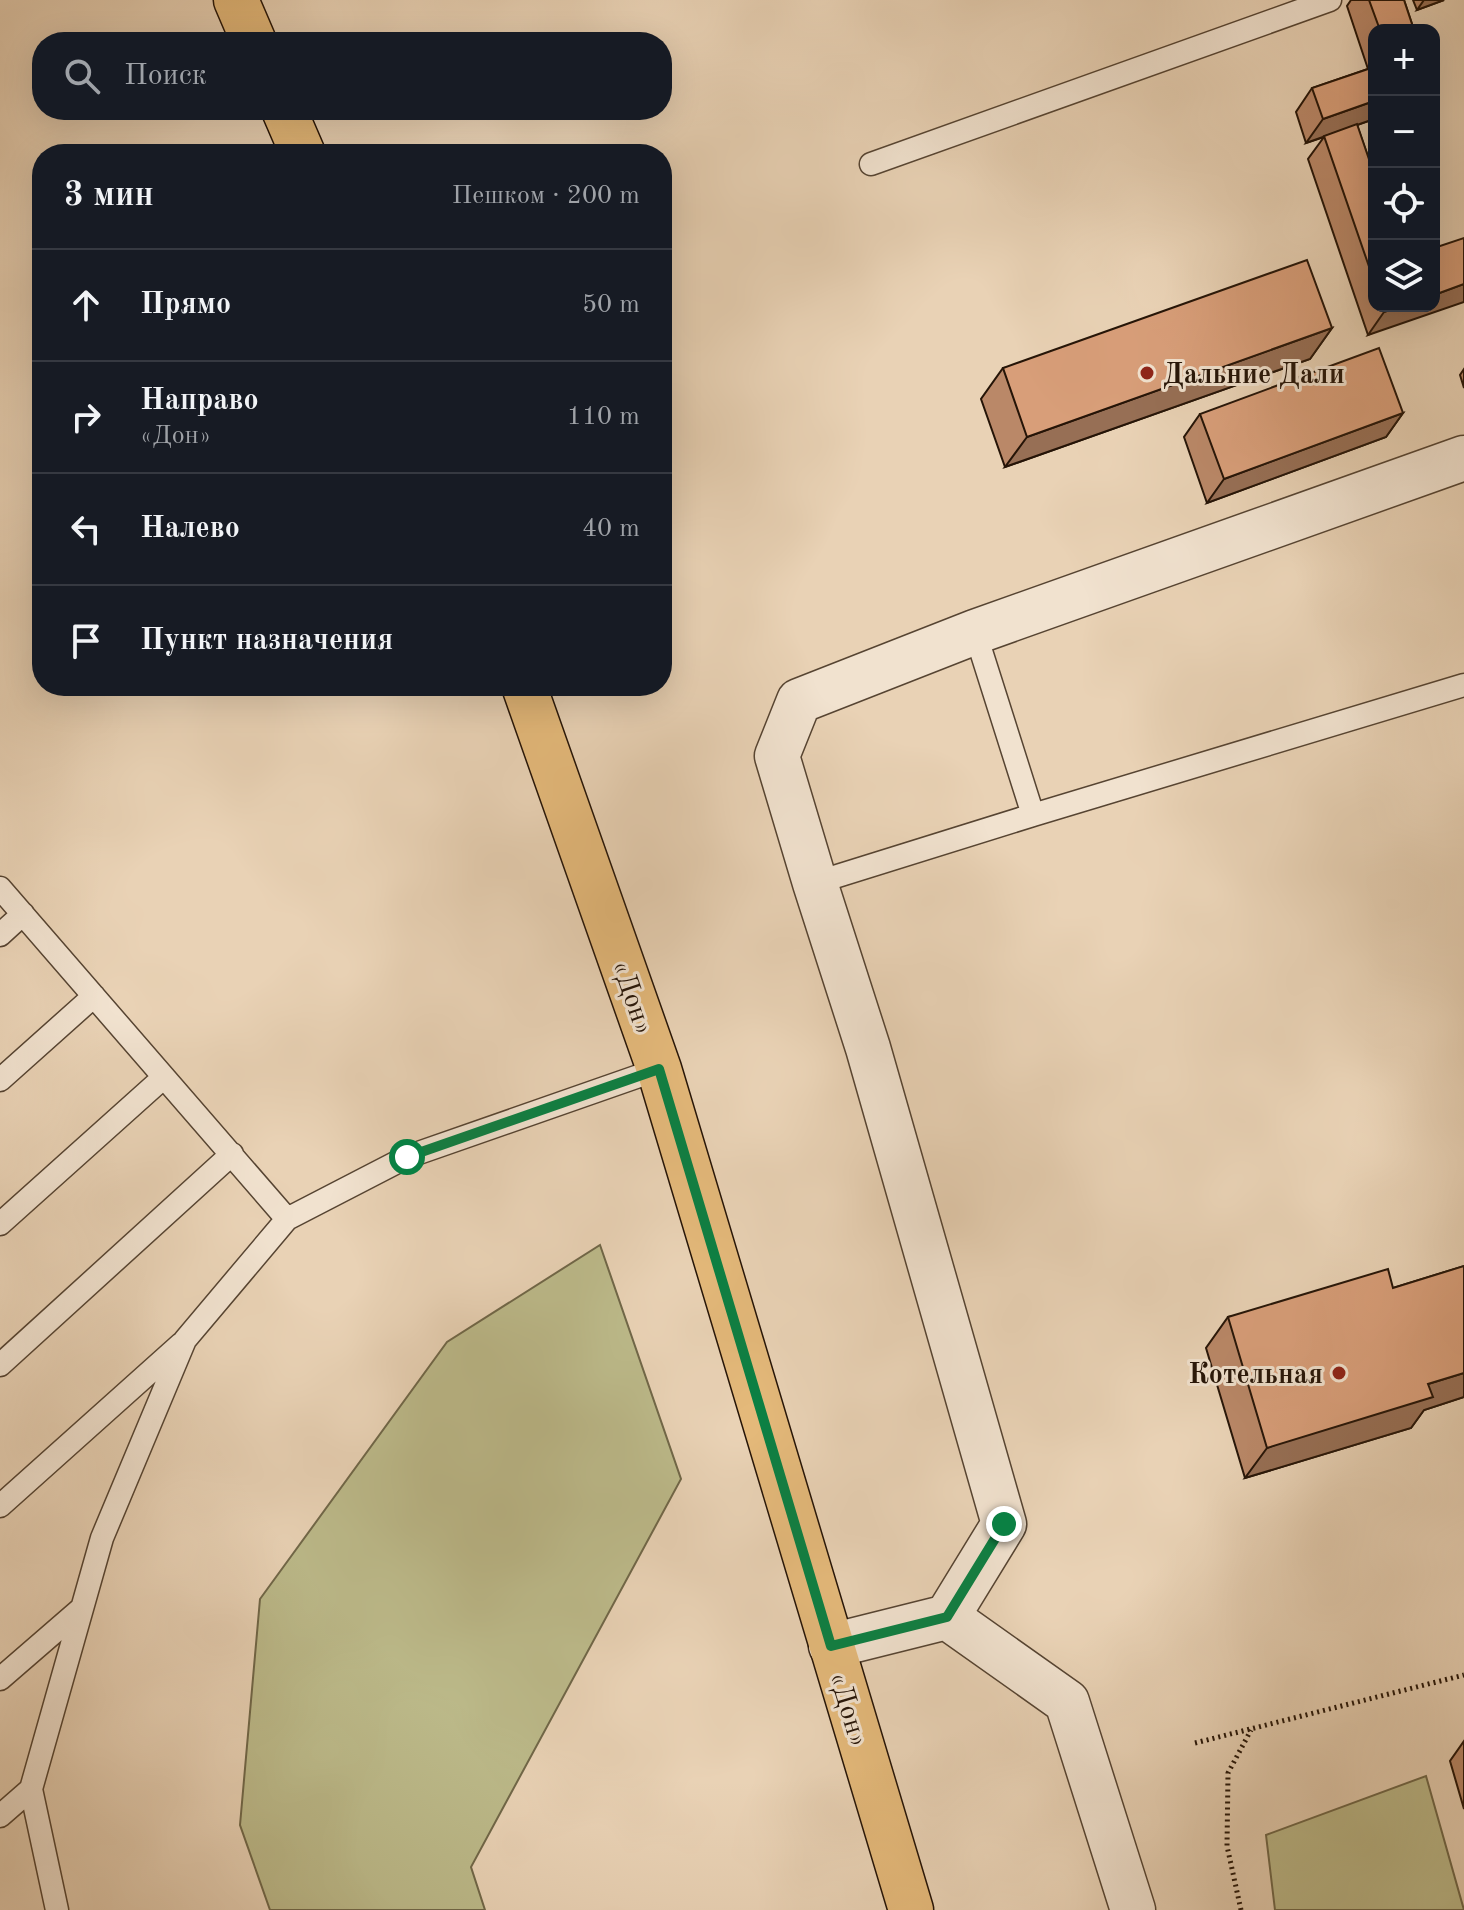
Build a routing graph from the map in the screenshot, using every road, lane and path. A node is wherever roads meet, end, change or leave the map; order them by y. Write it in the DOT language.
graph roads {
  1 [pos="236,0"];
  2 [pos="1330,0"];
  3 [pos="250,32"];
  4 [pos="288,120"];
  5 [pos="299,144"];
  6 [pos="871,164"];
  7 [pos="1464,458"];
  8 [pos="975,632"];
  9 [pos="1464,685"];
  10 [pos="528,696"];
  11 [pos="1033,815"];
  12 [pos="815,883"];
  13 [pos="0,888"];
  14 [pos="23,914"];
  15 [pos="0,935"];
  16 [pos="94,996"];
  17 [pos="659,1069"];
  18 [pos="164,1077"];
  19 [pos="0,1080"];
  20 [pos="232,1154"];
  21 [pos="287,1219"];
  22 [pos="0,1224"];
  23 [pos="185,1340"];
  24 [pos="0,1365"];
  25 [pos="0,1506"];
  26 [pos="83,1607"];
  27 [pos="947,1617"];
  28 [pos="831,1646"];
  29 [pos="1464,1675"];
  30 [pos="0,1679"];
  31 [pos="1251,1729"];
  32 [pos="1195,1743"];
  33 [pos="31,1789"];
  34 [pos="0,1816"];
  35 [pos="50,1906"];
  36 [pos="911,1910"];
  37 [pos="1133,1910"];
  38 [pos="1241,1910"];
  1 -- 3 [label="main road"];
  2 -- 6 [label="lane"];
  4 -- 5 [label="main road"];
  7 -- 8 [label="street"];
  8 -- 11 [label="lane"];
  8 -- 12 [label="street"];
  9 -- 11 [label="lane"];
  10 -- 17 [label="main road, «Дон»"];
  11 -- 12 [label="lane"];
  12 -- 27 [label="street"];
  13 -- 14 [label="lane"];
  14 -- 15 [label="lane"];
  14 -- 16 [label="lane"];
  16 -- 18 [label="lane"];
  16 -- 19 [label="lane"];
  17 -- 21 [label="lane"];
  17 -- 28 [label="main road, «Дон»"];
  18 -- 20 [label="lane"];
  18 -- 22 [label="lane"];
  20 -- 21 [label="lane"];
  20 -- 24 [label="lane"];
  21 -- 23 [label="lane"];
  23 -- 25 [label="lane"];
  23 -- 26 [label="lane"];
  26 -- 30 [label="lane"];
  26 -- 33 [label="lane"];
  27 -- 28 [label="street"];
  27 -- 37 [label="street"];
  28 -- 36 [label="main road, «Дон»"];
  29 -- 31 [label="path"];
  31 -- 32 [label="path"];
  31 -- 38 [label="path"];
  33 -- 34 [label="lane"];
  33 -- 35 [label="lane"];
}
